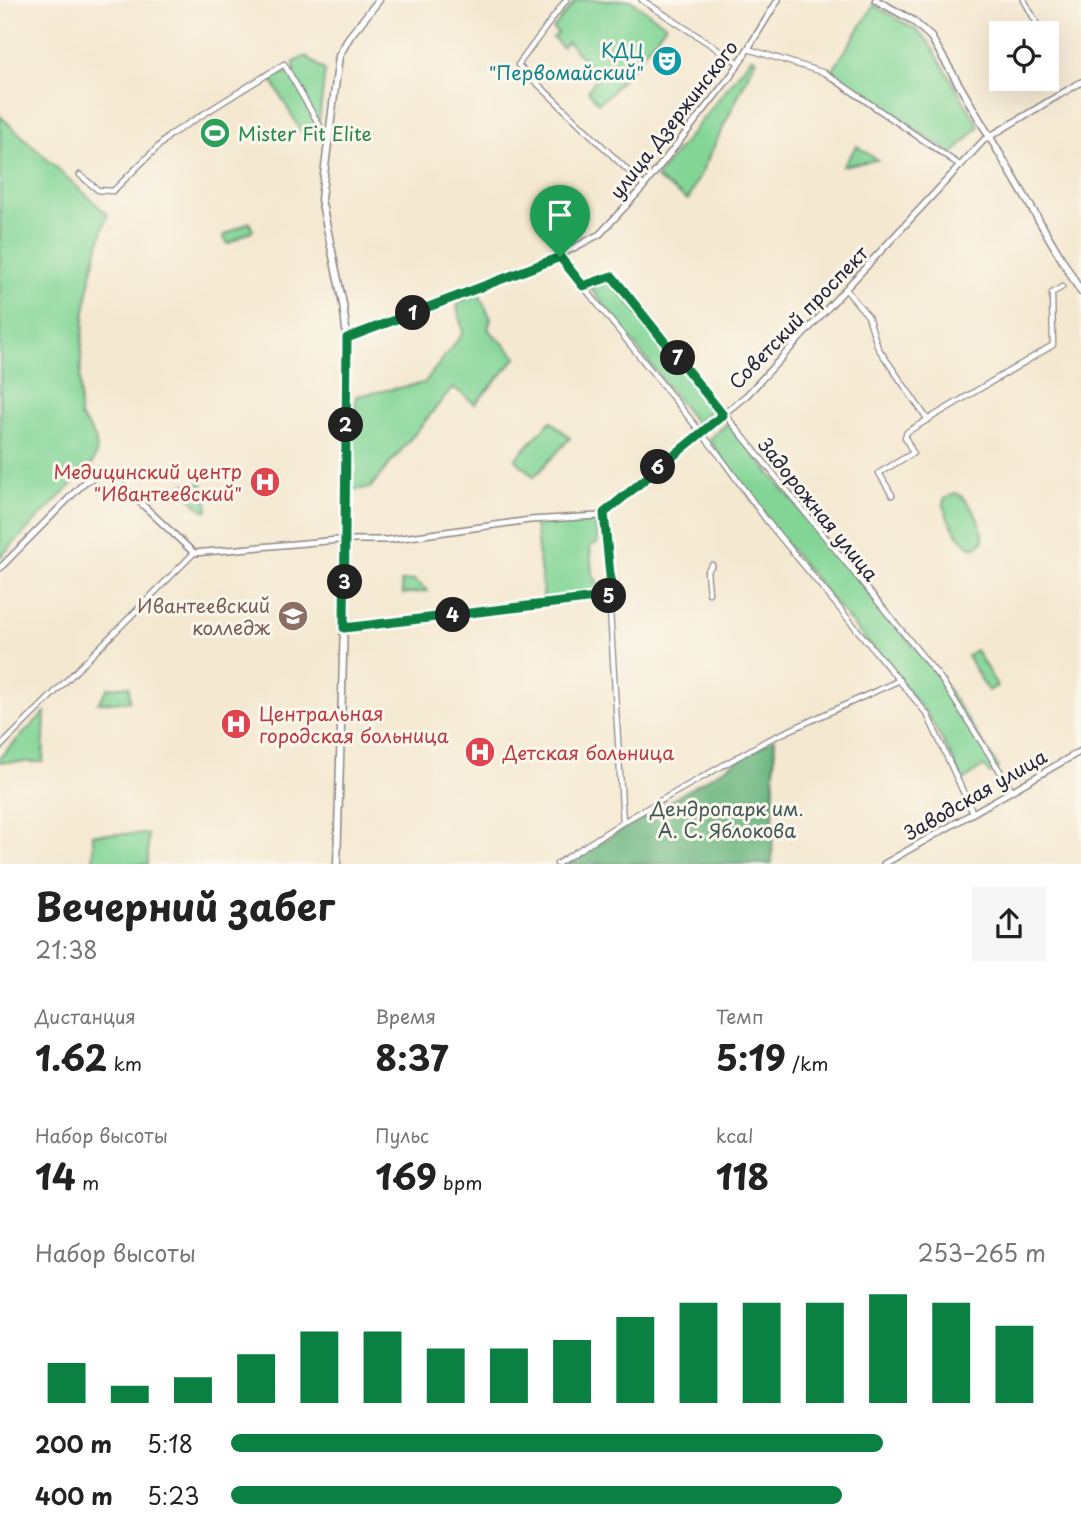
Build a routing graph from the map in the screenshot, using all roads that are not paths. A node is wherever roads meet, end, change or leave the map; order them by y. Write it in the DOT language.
graph roads {
  1 [pos="379,0"];
  2 [pos="566,0"];
  3 [pos="642,0"];
  4 [pos="778,0"];
  5 [pos="876,0"];
  6 [pos="1024,0"];
  7 [pos="1035,21"];
  8 [pos="748,49"];
  9 [pos="739,63"];
  10 [pos="1081,82"];
  11 [pos="328,132"];
  12 [pos="990,135"];
  13 [pos="961,166"];
  14 [pos="80,175"];
  15 [pos="643,186"];
  16 [pos="560,257"];
  17 [pos="583,286"];
  18 [pos="1062,287"];
  19 [pos="846,290"];
  20 [pos="1081,292"];
  21 [pos="347,338"];
  22 [pos="723,415"];
  23 [pos="928,420"];
  24 [pos="701,434"];
  25 [pos="892,495"];
  26 [pos="604,513"];
  27 [pos="346,541"];
  28 [pos="194,553"];
  29 [pos="712,565"];
  30 [pos="0,568"];
  31 [pos="709,593"];
  32 [pos="612,596"];
  33 [pos="344,628"];
  34 [pos="900,680"];
  35 [pos="0,747"];
  36 [pos="1081,751"];
  37 [pos="1013,790"];
  38 [pos="973,813"];
  39 [pos="623,822"];
  40 [pos="337,864"];
  41 [pos="557,864"];
  42 [pos="884,864"];
  1 -- 11 [label="main road"];
  2 -- 15 [label="street"];
  3 -- 9 [label="street"];
  4 -- 8 [label="street, улица Дзержинского"];
  5 -- 12 [label="main road"];
  6 -- 7 [label="street"];
  8 -- 9 [label="street, улица Дзержинского"];
  8 -- 13 [label="street"];
  9 -- 15 [label="street, улица Дзержинского"];
  10 -- 12 [label="street, Советский проспект"];
  11 -- 14 [label="street"];
  11 -- 21 [label="main road"];
  12 -- 13 [label="street, Советский проспект"];
  12 -- 20 [label="main road"];
  13 -- 19 [label="street, Советский проспект"];
  15 -- 16 [label="street, улица Дзержинского"];
  16 -- 17 [label="street"];
  16 -- 21 [label="street, улица Дзержинского"];
  17 -- 22 [label="street, Задорожная улица"];
  17 -- 24 [label="street"];
  18 -- 23 [label="street"];
  19 -- 22 [label="street, Советский проспект"];
  19 -- 23 [label="street"];
  21 -- 27 [label="main road"];
  22 -- 24 [label="street, Советский проспект"];
  22 -- 37 [label="street, Задорожная улица"];
  23 -- 25 [label="street"];
  24 -- 26 [label="street, Советский проспект"];
  24 -- 34 [label="street"];
  26 -- 27 [label="street"];
  26 -- 32 [label="street"];
  27 -- 28 [label="street"];
  27 -- 33 [label="main road"];
  28 -- 30 [label="street"];
  28 -- 35 [label="street"];
  29 -- 31 [label="street"];
  32 -- 33 [label="street"];
  32 -- 39 [label="street"];
  33 -- 40 [label="main road"];
  34 -- 38 [label="street"];
  34 -- 39 [label="street"];
  36 -- 37 [label="street, Заводская улица"];
  37 -- 38 [label="street, Заводская улица"];
  38 -- 42 [label="street, Заводская улица"];
  39 -- 41 [label="street"];
}
